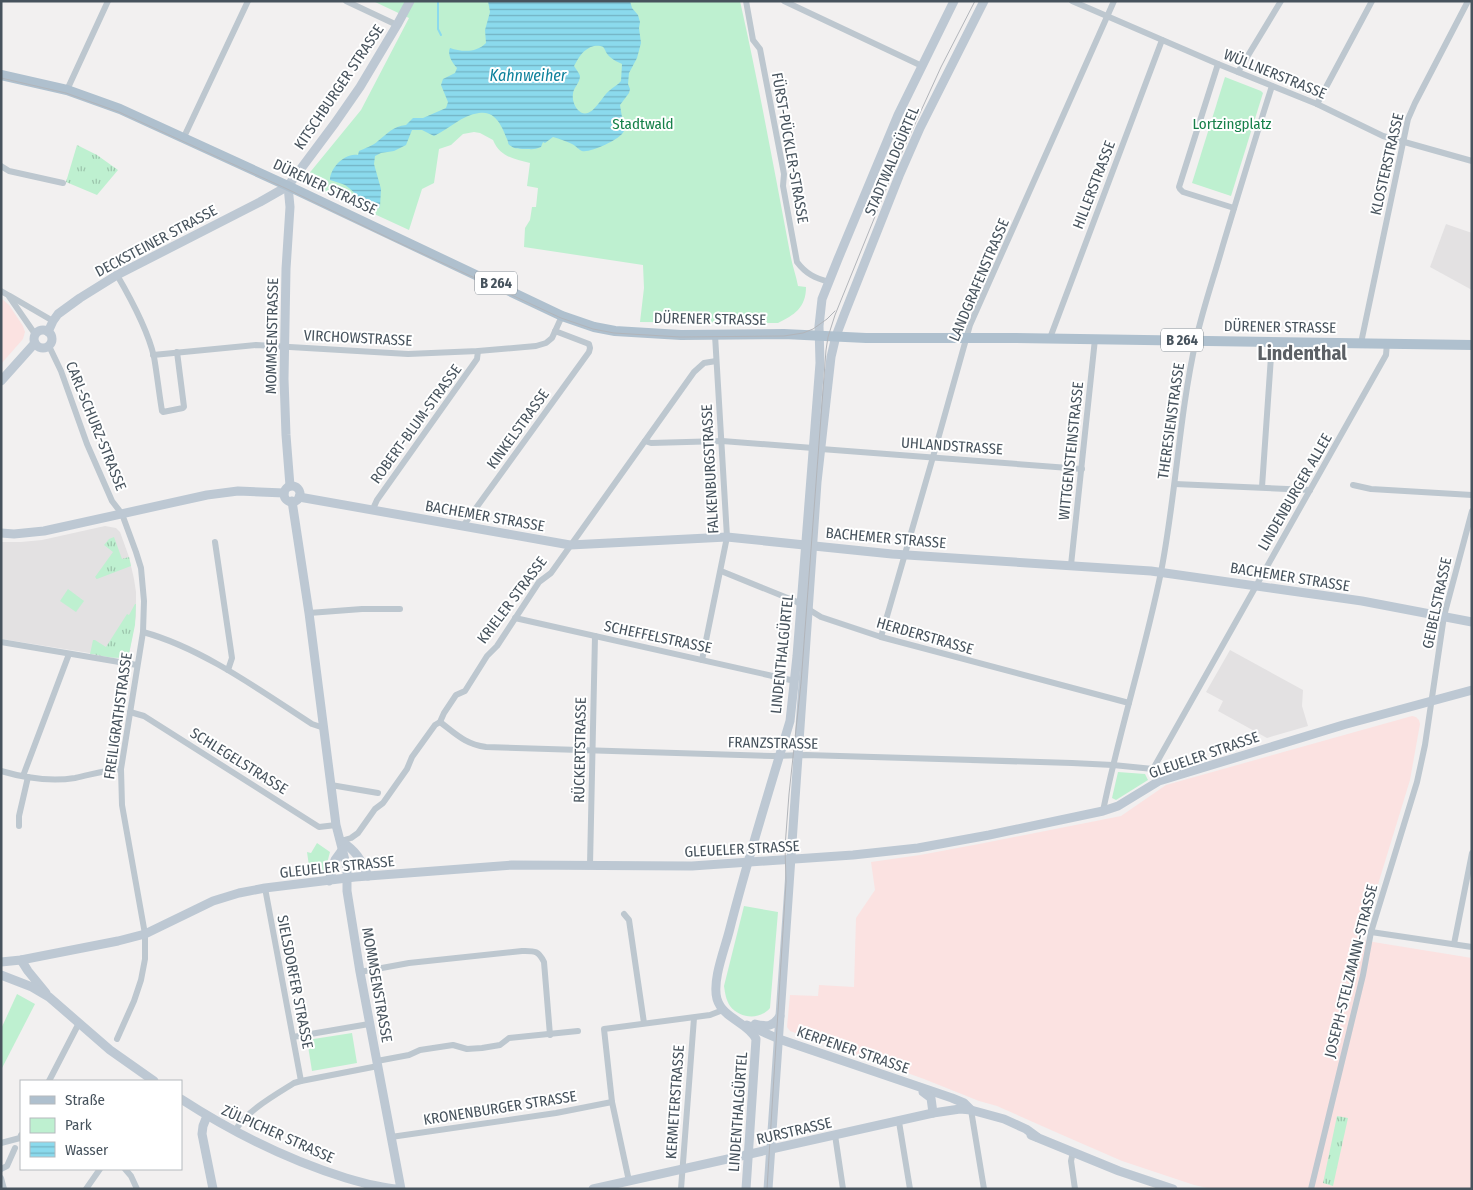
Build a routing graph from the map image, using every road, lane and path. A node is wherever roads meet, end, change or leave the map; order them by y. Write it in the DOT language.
graph roads {
  1 [pos="108,1"];
  2 [pos="248,1"];
  3 [pos="346,1"];
  4 [pos="410,1"];
  5 [pos="746,1"];
  6 [pos="784,1"];
  7 [pos="954,1"];
  8 [pos="984,1"];
  9 [pos="1072,1"];
  10 [pos="1114,1"];
  11 [pos="1281,1"];
  12 [pos="1372,1"];
  13 [pos="1468,1"];
  14 [pos="1107,16"];
  15 [pos="397,25"];
  16 [pos="1162,40"];
  17 [pos="1218,64"];
  18 [pos="922,66"];
  19 [pos="1238,72"];
  20 [pos="1,74"];
  21 [pos="1272,86"];
  22 [pos="67,90"];
  23 [pos="1317,104"];
  24 [pos="183,139"];
  25 [pos="1403,142"];
  26 [pos="1472,161"];
  27 [pos="1,166"];
  28 [pos="64,183"];
  29 [pos="288,186"];
  30 [pos="1234,208"];
  31 [pos="117,275"];
  32 [pos="829,282"];
  33 [pos="1,291"];
  34 [pos="8,295"];
  35 [pos="562,316"];
  36 [pos="53,321"];
  37 [pos="556,331"];
  38 [pos="48,332"];
  39 [pos="715,335"];
  40 [pos="820,336"];
  41 [pos="836,336"];
  42 [pos="966,338"];
  43 [pos="1050,338"];
  44 [pos="35,339"];
  45 [pos="1095,339"];
  46 [pos="1196,340"];
  47 [pos="1272,342"];
  48 [pos="1361,343"];
  49 [pos="1387,343"];
  50 [pos="1472,345"];
  51 [pos="49,346"];
  52 [pos="284,346"];
  53 [pos="478,351"];
  54 [pos="177,352"];
  55 [pos="153,355"];
  56 [pos="716,361"];
  57 [pos="1,381"];
  58 [pos="645,441"];
  59 [pos="722,441"];
  60 [pos="817,449"];
  61 [pos="934,457"];
  62 [pos="1082,469"];
  63 [pos="1175,484"];
  64 [pos="1353,485"];
  65 [pos="290,486"];
  66 [pos="1262,487"];
  67 [pos="1310,490"];
  68 [pos="284,493"];
  69 [pos="1472,495"];
  70 [pos="296,499"];
  71 [pos="372,511"];
  72 [pos="1472,511"];
  73 [pos="122,514"];
  74 [pos="464,526"];
  75 [pos="1,533"];
  76 [pos="727,537"];
  77 [pos="215,542"];
  78 [pos="570,545"];
  79 [pos="809,545"];
  80 [pos="905,554"];
  81 [pos="1071,565"];
  82 [pos="721,571"];
  83 [pos="1161,572"];
  84 [pos="1256,586"];
  85 [pos="804,606"];
  86 [pos="400,609"];
  87 [pos="308,613"];
  88 [pos="1444,616"];
  89 [pos="515,618"];
  90 [pos="1472,622"];
  91 [pos="143,632"];
  92 [pos="595,636"];
  93 [pos="881,637"];
  94 [pos="1,642"];
  95 [pos="69,654"];
  96 [pos="702,660"];
  97 [pos="137,664"];
  98 [pos="228,670"];
  99 [pos="795,681"];
  100 [pos="1472,690"];
  101 [pos="1431,701"];
  102 [pos="1129,703"];
  103 [pos="130,712"];
  104 [pos="440,722"];
  105 [pos="324,728"];
  106 [pos="593,750"];
  107 [pos="780,755"];
  108 [pos="798,756"];
  109 [pos="1113,765"];
  110 [pos="121,769"];
  111 [pos="1153,770"];
  112 [pos="1,771"];
  113 [pos="26,777"];
  114 [pos="1159,781"];
  115 [pos="330,785"];
  116 [pos="378,793"];
  117 [pos="1103,811"];
  118 [pos="336,825"];
  119 [pos="19,826"];
  120 [pos="342,845"];
  121 [pos="1472,853"];
  122 [pos="792,860"];
  123 [pos="749,862"];
  124 [pos="590,865"];
  125 [pos="368,876"];
  126 [pos="346,878"];
  127 [pos="329,881"];
  128 [pos="265,888"];
  129 [pos="624,914"];
  130 [pos="1371,932"];
  131 [pos="145,934"];
  132 [pos="1454,944"];
  133 [pos="1472,947"];
  134 [pos="21,960"];
  135 [pos="1,962"];
  136 [pos="360,972"];
  137 [pos="1,975"];
  138 [pos="49,997"];
  139 [pos="723,1010"];
  140 [pos="781,1016"];
  141 [pos="694,1018"];
  142 [pos="733,1018"];
  143 [pos="79,1023"];
  144 [pos="644,1023"];
  145 [pos="369,1024"];
  146 [pos="578,1031"];
  147 [pos="550,1034"];
  148 [pos="293,1037"];
  149 [pos="117,1038"];
  150 [pos="779,1039"];
  151 [pos="377,1064"];
  152 [pos="49,1080"];
  153 [pos="153,1080"];
  154 [pos="301,1081"];
  155 [pos="917,1087"];
  156 [pos="182,1100"];
  157 [pos="612,1102"];
  158 [pos="971,1110"];
  159 [pos="933,1113"];
  160 [pos="207,1116"];
  161 [pos="899,1122"];
  162 [pos="236,1131"];
  163 [pos="835,1135"];
  164 [pos="20,1137"];
  165 [pos="391,1137"];
  166 [pos="1,1142"];
  167 [pos="15,1148"];
  168 [pos="771,1150"];
  169 [pos="1073,1152"];
  170 [pos="748,1155"];
  171 [pos="1,1169"];
  172 [pos="682,1169"];
  173 [pos="99,1170"];
  174 [pos="126,1170"];
  175 [pos="1,1178"];
  176 [pos="629,1181"];
  177 [pos="4,1189"];
  178 [pos="86,1189"];
  179 [pos="137,1189"];
  180 [pos="213,1189"];
  181 [pos="400,1189"];
  182 [pos="593,1189"];
  183 [pos="681,1189"];
  184 [pos="746,1189"];
  185 [pos="768,1189"];
  186 [pos="844,1189"];
  187 [pos="910,1189"];
  188 [pos="984,1189"];
  189 [pos="1075,1189"];
  190 [pos="1173,1189"];
  191 [pos="1311,1189"];
  1 -- 22 [label="street"];
  2 -- 24 [label="street"];
  3 -- 15 [label="street"];
  4 -- 15 [label="street, KITSCHBURGER STRASSE"];
  5 -- 32 [label="street, FÜRST-PÜCKLER-STRASSE"];
  6 -- 18 [label="street"];
  7 -- 18 [label="street, STADTWALDGÜRTEL"];
  8 -- 41 [label="street, STADTWALDGÜRTEL"];
  9 -- 14 [label="street, WÜLLNERSTRASSE"];
  10 -- 14 [label="street, LANDGRAFENSTRASSE"];
  11 -- 19 [label="street"];
  12 -- 23 [label="street"];
  13 -- 25 [label="street, KLOSTERSTRASSE"];
  14 -- 16 [label="street, WÜLLNERSTRASSE"];
  14 -- 42 [label="street, LANDGRAFENSTRASSE"];
  15 -- 29 [label="street, KITSCHBURGER STRASSE"];
  16 -- 17 [label="street, WÜLLNERSTRASSE"];
  16 -- 43 [label="street, HILLERSTRASSE"];
  17 -- 19 [label="street, WÜLLNERSTRASSE"];
  17 -- 30 [label="street"];
  18 -- 32 [label="street, STADTWALDGÜRTEL"];
  19 -- 21 [label="street, WÜLLNERSTRASSE"];
  20 -- 22 [label="main road, DÜRENER STRASSE / B 264"];
  21 -- 23 [label="street, WÜLLNERSTRASSE"];
  21 -- 30 [label="street, THERESIENSTRASSE"];
  22 -- 24 [label="main road, DÜRENER STRASSE / B 264"];
  23 -- 25 [label="street, WÜLLNERSTRASSE"];
  24 -- 29 [label="main road, DÜRENER STRASSE / B 264"];
  25 -- 26 [label="street, WÜLLNERSTRASSE"];
  25 -- 48 [label="street, KLOSTERSTRASSE"];
  27 -- 28 [label="street"];
  29 -- 31 [label="street, DECKSTEINER STRASSE"];
  29 -- 35 [label="main road, DÜRENER STRASSE / B 264"];
  29 -- 52 [label="street, MOMMSENSTRASSE"];
  30 -- 46 [label="street, THERESIENSTRASSE"];
  31 -- 36 [label="street, DECKSTEINER STRASSE"];
  31 -- 55 [label="street"];
  32 -- 40 [label="street, STADTWALDGÜRTEL"];
  33 -- 34 [label="street"];
  34 -- 36 [label="street"];
  34 -- 44 [label="street"];
  35 -- 37 [label="street"];
  35 -- 39 [label="main road, DÜRENER STRASSE / B 264"];
  36 -- 38 [label="street, DECKSTEINER STRASSE"];
  37 -- 53 [label="street, VIRCHOWSTRASSE"];
  37 -- 74 [label="street, KINKELSTRASSE"];
  38 -- 44 [label="street"];
  38 -- 51 [label="street"];
  39 -- 40 [label="main road, DÜRENER STRASSE / B 264"];
  39 -- 56 [label="street, FALKENBURGSTRASSE"];
  40 -- 41 [label="main road, DÜRENER STRASSE / B 264"];
  40 -- 60 [label="street, LINDENTHALGÜRTEL"];
  41 -- 42 [label="main road, DÜRENER STRASSE / B 264"];
  41 -- 60 [label="street, LINDENTHALGÜRTEL"];
  42 -- 43 [label="main road, DÜRENER STRASSE / B 264"];
  42 -- 61 [label="street, LANDGRAFENSTRASSE"];
  43 -- 45 [label="main road, DÜRENER STRASSE / B 264"];
  44 -- 51 [label="street"];
  44 -- 57 [label="street"];
  45 -- 46 [label="main road, DÜRENER STRASSE / B 264"];
  45 -- 62 [label="street, WITTGENSTEINSTRASSE"];
  46 -- 47 [label="main road, DÜRENER STRASSE / B 264"];
  46 -- 63 [label="street, THERESIENSTRASSE"];
  47 -- 48 [label="main road, DÜRENER STRASSE / B 264"];
  47 -- 66 [label="street"];
  48 -- 49 [label="main road, DÜRENER STRASSE / B 264"];
  49 -- 50 [label="main road, DÜRENER STRASSE / B 264"];
  49 -- 67 [label="street, LINDENBURGER ALLEE"];
  51 -- 73 [label="street, CARL-SCHURZ-STRASSE"];
  52 -- 53 [label="street, VIRCHOWSTRASSE"];
  52 -- 54 [label="street, VIRCHOWSTRASSE"];
  52 -- 65 [label="street, MOMMSENSTRASSE"];
  53 -- 71 [label="street, ROBERT-BLUM-STRASSE"];
  54 -- 55 [label="street, VIRCHOWSTRASSE"];
  54 -- 55 [label="street"];
  56 -- 58 [label="street, KRIELER STRASSE"];
  56 -- 59 [label="street, FALKENBURGSTRASSE"];
  58 -- 59 [label="street, UHLANDSTRASSE"];
  58 -- 78 [label="street, KRIELER STRASSE"];
  59 -- 60 [label="street, UHLANDSTRASSE"];
  59 -- 76 [label="street, FALKENBURGSTRASSE"];
  60 -- 61 [label="street, UHLANDSTRASSE"];
  60 -- 79 [label="street, LINDENTHALGÜRTEL"];
  61 -- 62 [label="street, UHLANDSTRASSE"];
  61 -- 80 [label="street, LANDGRAFENSTRASSE"];
  62 -- 81 [label="street, WITTGENSTEINSTRASSE"];
  63 -- 66 [label="street"];
  63 -- 83 [label="street, THERESIENSTRASSE"];
  64 -- 69 [label="street"];
  65 -- 68 [label="street"];
  65 -- 70 [label="street"];
  66 -- 67 [label="street"];
  67 -- 84 [label="street, LINDENBURGER ALLEE"];
  68 -- 70 [label="street"];
  68 -- 73 [label="street"];
  70 -- 71 [label="street, BACHEMER STRASSE"];
  70 -- 87 [label="street, MOMMSENSTRASSE"];
  71 -- 74 [label="street, BACHEMER STRASSE"];
  72 -- 88 [label="street, GEIBELSTRASSE"];
  73 -- 75 [label="street"];
  73 -- 91 [label="street, FREILIGRATHSTRASSE"];
  74 -- 78 [label="street, BACHEMER STRASSE"];
  76 -- 78 [label="street, BACHEMER STRASSE"];
  76 -- 79 [label="street, BACHEMER STRASSE"];
  76 -- 82 [label="street, FALKENBURGSTRASSE"];
  77 -- 98 [label="street"];
  78 -- 89 [label="street, KRIELER STRASSE"];
  79 -- 80 [label="street, BACHEMER STRASSE"];
  79 -- 85 [label="street, LINDENTHALGÜRTEL"];
  80 -- 81 [label="street, BACHEMER STRASSE"];
  80 -- 93 [label="street, LANDGRAFENSTRASSE"];
  81 -- 83 [label="street, BACHEMER STRASSE"];
  82 -- 85 [label="street, HERDERSTRASSE"];
  82 -- 96 [label="street, FALKENBURGSTRASSE"];
  83 -- 84 [label="street, BACHEMER STRASSE"];
  83 -- 102 [label="street, THERESIENSTRASSE"];
  84 -- 88 [label="street, BACHEMER STRASSE"];
  84 -- 111 [label="street, LINDENBURGER ALLEE"];
  85 -- 93 [label="street, HERDERSTRASSE"];
  85 -- 99 [label="street, LINDENTHALGÜRTEL"];
  85 -- 108 [label="street, LINDENTHALGÜRTEL"];
  86 -- 87 [label="street"];
  87 -- 105 [label="street, MOMMSENSTRASSE"];
  88 -- 90 [label="street, BACHEMER STRASSE"];
  88 -- 101 [label="street, GEIBELSTRASSE"];
  89 -- 92 [label="street, SCHEFFELSTRASSE"];
  89 -- 104 [label="street, KRIELER STRASSE"];
  91 -- 97 [label="street, FREILIGRATHSTRASSE"];
  91 -- 98 [label="street"];
  92 -- 96 [label="street, SCHEFFELSTRASSE"];
  92 -- 106 [label="street, RÜCKERTSTRASSE"];
  93 -- 102 [label="street, HERDERSTRASSE"];
  94 -- 95 [label="street"];
  95 -- 97 [label="street"];
  95 -- 113 [label="street"];
  96 -- 99 [label="street, SCHEFFELSTRASSE"];
  97 -- 103 [label="street, FREILIGRATHSTRASSE"];
  98 -- 105 [label="street"];
  99 -- 107 [label="street, LINDENTHALGÜRTEL"];
  100 -- 101 [label="street, GLEUELER STRASSE"];
  101 -- 114 [label="street, GLEUELER STRASSE"];
  101 -- 130 [label="street, JOSEPH-STELZMANN-STRASSE"];
  102 -- 109 [label="street, THERESIENSTRASSE"];
  103 -- 110 [label="street, FREILIGRATHSTRASSE"];
  103 -- 118 [label="street, SCHLEGELSTRASSE"];
  104 -- 106 [label="street, FRANZSTRASSE"];
  104 -- 120 [label="street, KRIELER STRASSE"];
  105 -- 115 [label="street, MOMMSENSTRASSE"];
  106 -- 107 [label="street, FRANZSTRASSE"];
  106 -- 124 [label="street, RÜCKERTSTRASSE"];
  107 -- 108 [label="street, FRANZSTRASSE"];
  107 -- 123 [label="street, LINDENTHALGÜRTEL"];
  108 -- 109 [label="street, FRANZSTRASSE"];
  108 -- 122 [label="street, LINDENTHALGÜRTEL"];
  109 -- 111 [label="street, FRANZSTRASSE"];
  109 -- 117 [label="street, THERESIENSTRASSE"];
  110 -- 113 [label="street"];
  110 -- 131 [label="street, FREILIGRATHSTRASSE"];
  111 -- 114 [label="street"];
  112 -- 113 [label="street"];
  113 -- 119 [label="street"];
  114 -- 117 [label="street, GLEUELER STRASSE"];
  115 -- 116 [label="street"];
  115 -- 118 [label="street, MOMMSENSTRASSE"];
  117 -- 122 [label="street, GLEUELER STRASSE"];
  118 -- 120 [label="street, MOMMSENSTRASSE"];
  120 -- 125 [label="street"];
  120 -- 126 [label="street, MOMMSENSTRASSE"];
  120 -- 127 [label="street"];
  121 -- 132 [label="street"];
  122 -- 123 [label="street, GLEUELER STRASSE"];
  122 -- 140 [label="street, LINDENTHALGÜRTEL"];
  123 -- 124 [label="street, GLEUELER STRASSE"];
  123 -- 139 [label="street, LINDENTHALGÜRTEL"];
  124 -- 125 [label="street, GLEUELER STRASSE"];
  125 -- 126 [label="street, GLEUELER STRASSE"];
  126 -- 127 [label="street, GLEUELER STRASSE"];
  126 -- 136 [label="street, MOMMSENSTRASSE"];
  127 -- 128 [label="street, GLEUELER STRASSE"];
  128 -- 131 [label="street, GLEUELER STRASSE"];
  128 -- 148 [label="street, SIELSDORFER STRASSE"];
  129 -- 144 [label="street"];
  130 -- 132 [label="street"];
  130 -- 191 [label="street, JOSEPH-STELZMANN-STRASSE"];
  131 -- 134 [label="street, GLEUELER STRASSE"];
  131 -- 149 [label="street, FREILIGRATHSTRASSE"];
  132 -- 133 [label="street"];
  134 -- 135 [label="street, GLEUELER STRASSE"];
  134 -- 138 [label="street"];
  136 -- 145 [label="street, MOMMSENSTRASSE"];
  136 -- 147 [label="street"];
  137 -- 138 [label="street"];
  138 -- 143 [label="street"];
  139 -- 141 [label="street"];
  139 -- 142 [label="street, LINDENTHALGÜRTEL"];
  140 -- 142 [label="street, LINDENTHALGÜRTEL"];
  140 -- 150 [label="street, LINDENTHALGÜRTEL"];
  141 -- 144 [label="street"];
  141 -- 172 [label="street, KERMETERSTRASSE"];
  142 -- 150 [label="street, LINDENTHALGÜRTEL"];
  142 -- 170 [label="street, LINDENTHALGÜRTEL"];
  143 -- 152 [label="street"];
  143 -- 153 [label="street"];
  144 -- 157 [label="street"];
  145 -- 148 [label="street"];
  145 -- 151 [label="street, MOMMSENSTRASSE"];
  146 -- 147 [label="street"];
  147 -- 151 [label="street"];
  148 -- 154 [label="street, SIELSDORFER STRASSE"];
  150 -- 155 [label="street, KERPENER STRASSE"];
  150 -- 168 [label="street, LINDENTHALGÜRTEL"];
  151 -- 154 [label="street"];
  151 -- 165 [label="street, MOMMSENSTRASSE"];
  154 -- 162 [label="street"];
  155 -- 158 [label="street, KERPENER STRASSE"];
  155 -- 159 [label="street, KERPENER STRASSE"];
  156 -- 160 [label="street, ZÜLPICHER STRASSE"];
  157 -- 165 [label="street, KRONENBURGER STRASSE"];
  157 -- 176 [label="street"];
  158 -- 159 [label="street, RURSTRASSE"];
  158 -- 169 [label="street, KERPENER STRASSE"];
  158 -- 188 [label="street"];
  159 -- 161 [label="street, RURSTRASSE"];
  160 -- 162 [label="street, ZÜLPICHER STRASSE"];
  160 -- 180 [label="street"];
  161 -- 163 [label="street, RURSTRASSE"];
  161 -- 187 [label="street"];
  162 -- 181 [label="street, ZÜLPICHER STRASSE"];
  163 -- 168 [label="street, RURSTRASSE"];
  163 -- 186 [label="street"];
  164 -- 166 [label="street"];
  165 -- 181 [label="street, MOMMSENSTRASSE"];
  167 -- 171 [label="street"];
  168 -- 170 [label="street, RURSTRASSE"];
  168 -- 185 [label="street, LINDENTHALGÜRTEL"];
  169 -- 189 [label="street"];
  169 -- 190 [label="street, KERPENER STRASSE"];
  170 -- 172 [label="street, RURSTRASSE"];
  170 -- 184 [label="street, LINDENTHALGÜRTEL"];
  172 -- 176 [label="street, RURSTRASSE"];
  172 -- 183 [label="street, KERMETERSTRASSE"];
  173 -- 178 [label="street"];
  174 -- 179 [label="street"];
  175 -- 177 [label="street"];
  176 -- 182 [label="street, RURSTRASSE"];
}
